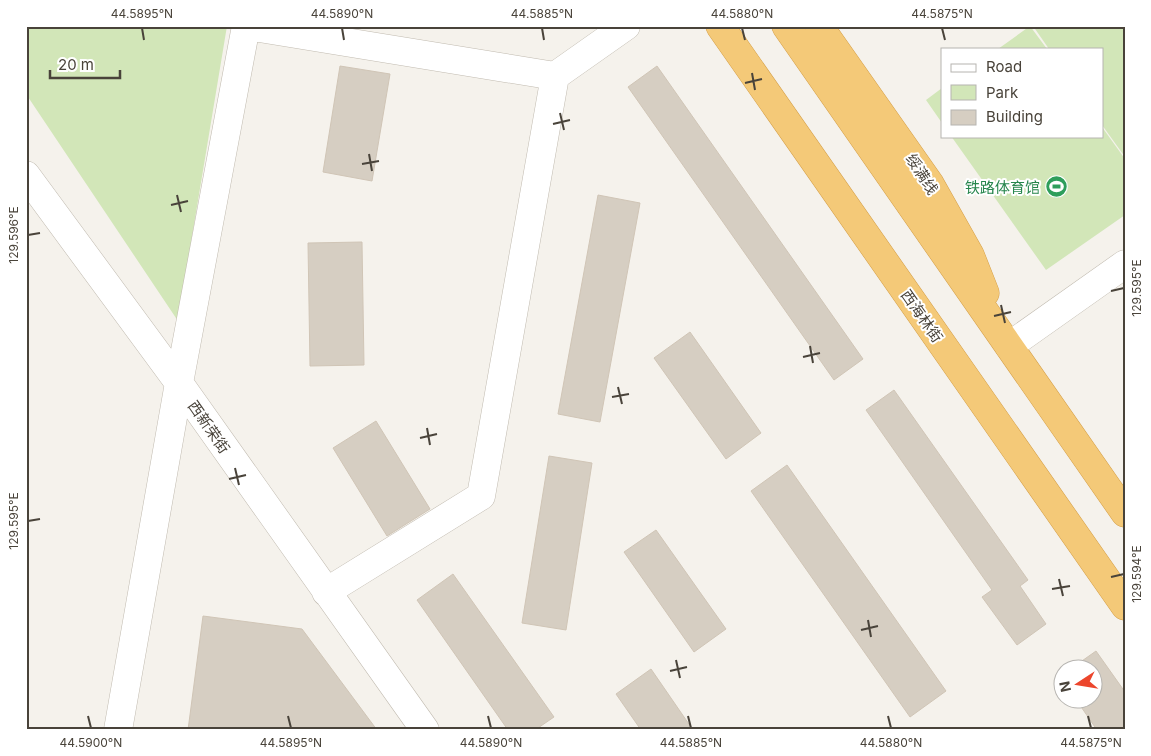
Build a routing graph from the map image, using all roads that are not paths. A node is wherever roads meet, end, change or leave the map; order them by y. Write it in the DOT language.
graph roads {
  1 [pos="246,26"];
  2 [pos="626,26"];
  3 [pos="720,26"];
  4 [pos="786,26"];
  5 [pos="819,26"];
  6 [pos="555,76"];
  7 [pos="26,175"];
  8 [pos="1125,264"];
  9 [pos="1005,340"];
  10 [pos="179,384"];
  11 [pos="1125,513"];
  12 [pos="326,592"];
  13 [pos="1125,606"];
  14 [pos="118,730"];
  15 [pos="425,730"];
  1 -- 6 [label="street"];
  1 -- 10 [label="street"];
  2 -- 6 [label="street"];
  3 -- 13 [label="highway, 西海林街"];
  4 -- 9 [label="highway"];
  5 -- 9 [label="highway, 绥满线"];
  6 -- 12 [label="street"];
  7 -- 10 [label="street, 西新荣街"];
  8 -- 9 [label="street"];
  9 -- 11 [label="highway"];
  10 -- 12 [label="street, 西新荣街"];
  10 -- 14 [label="street"];
  12 -- 15 [label="street, 西新荣街"];
}
